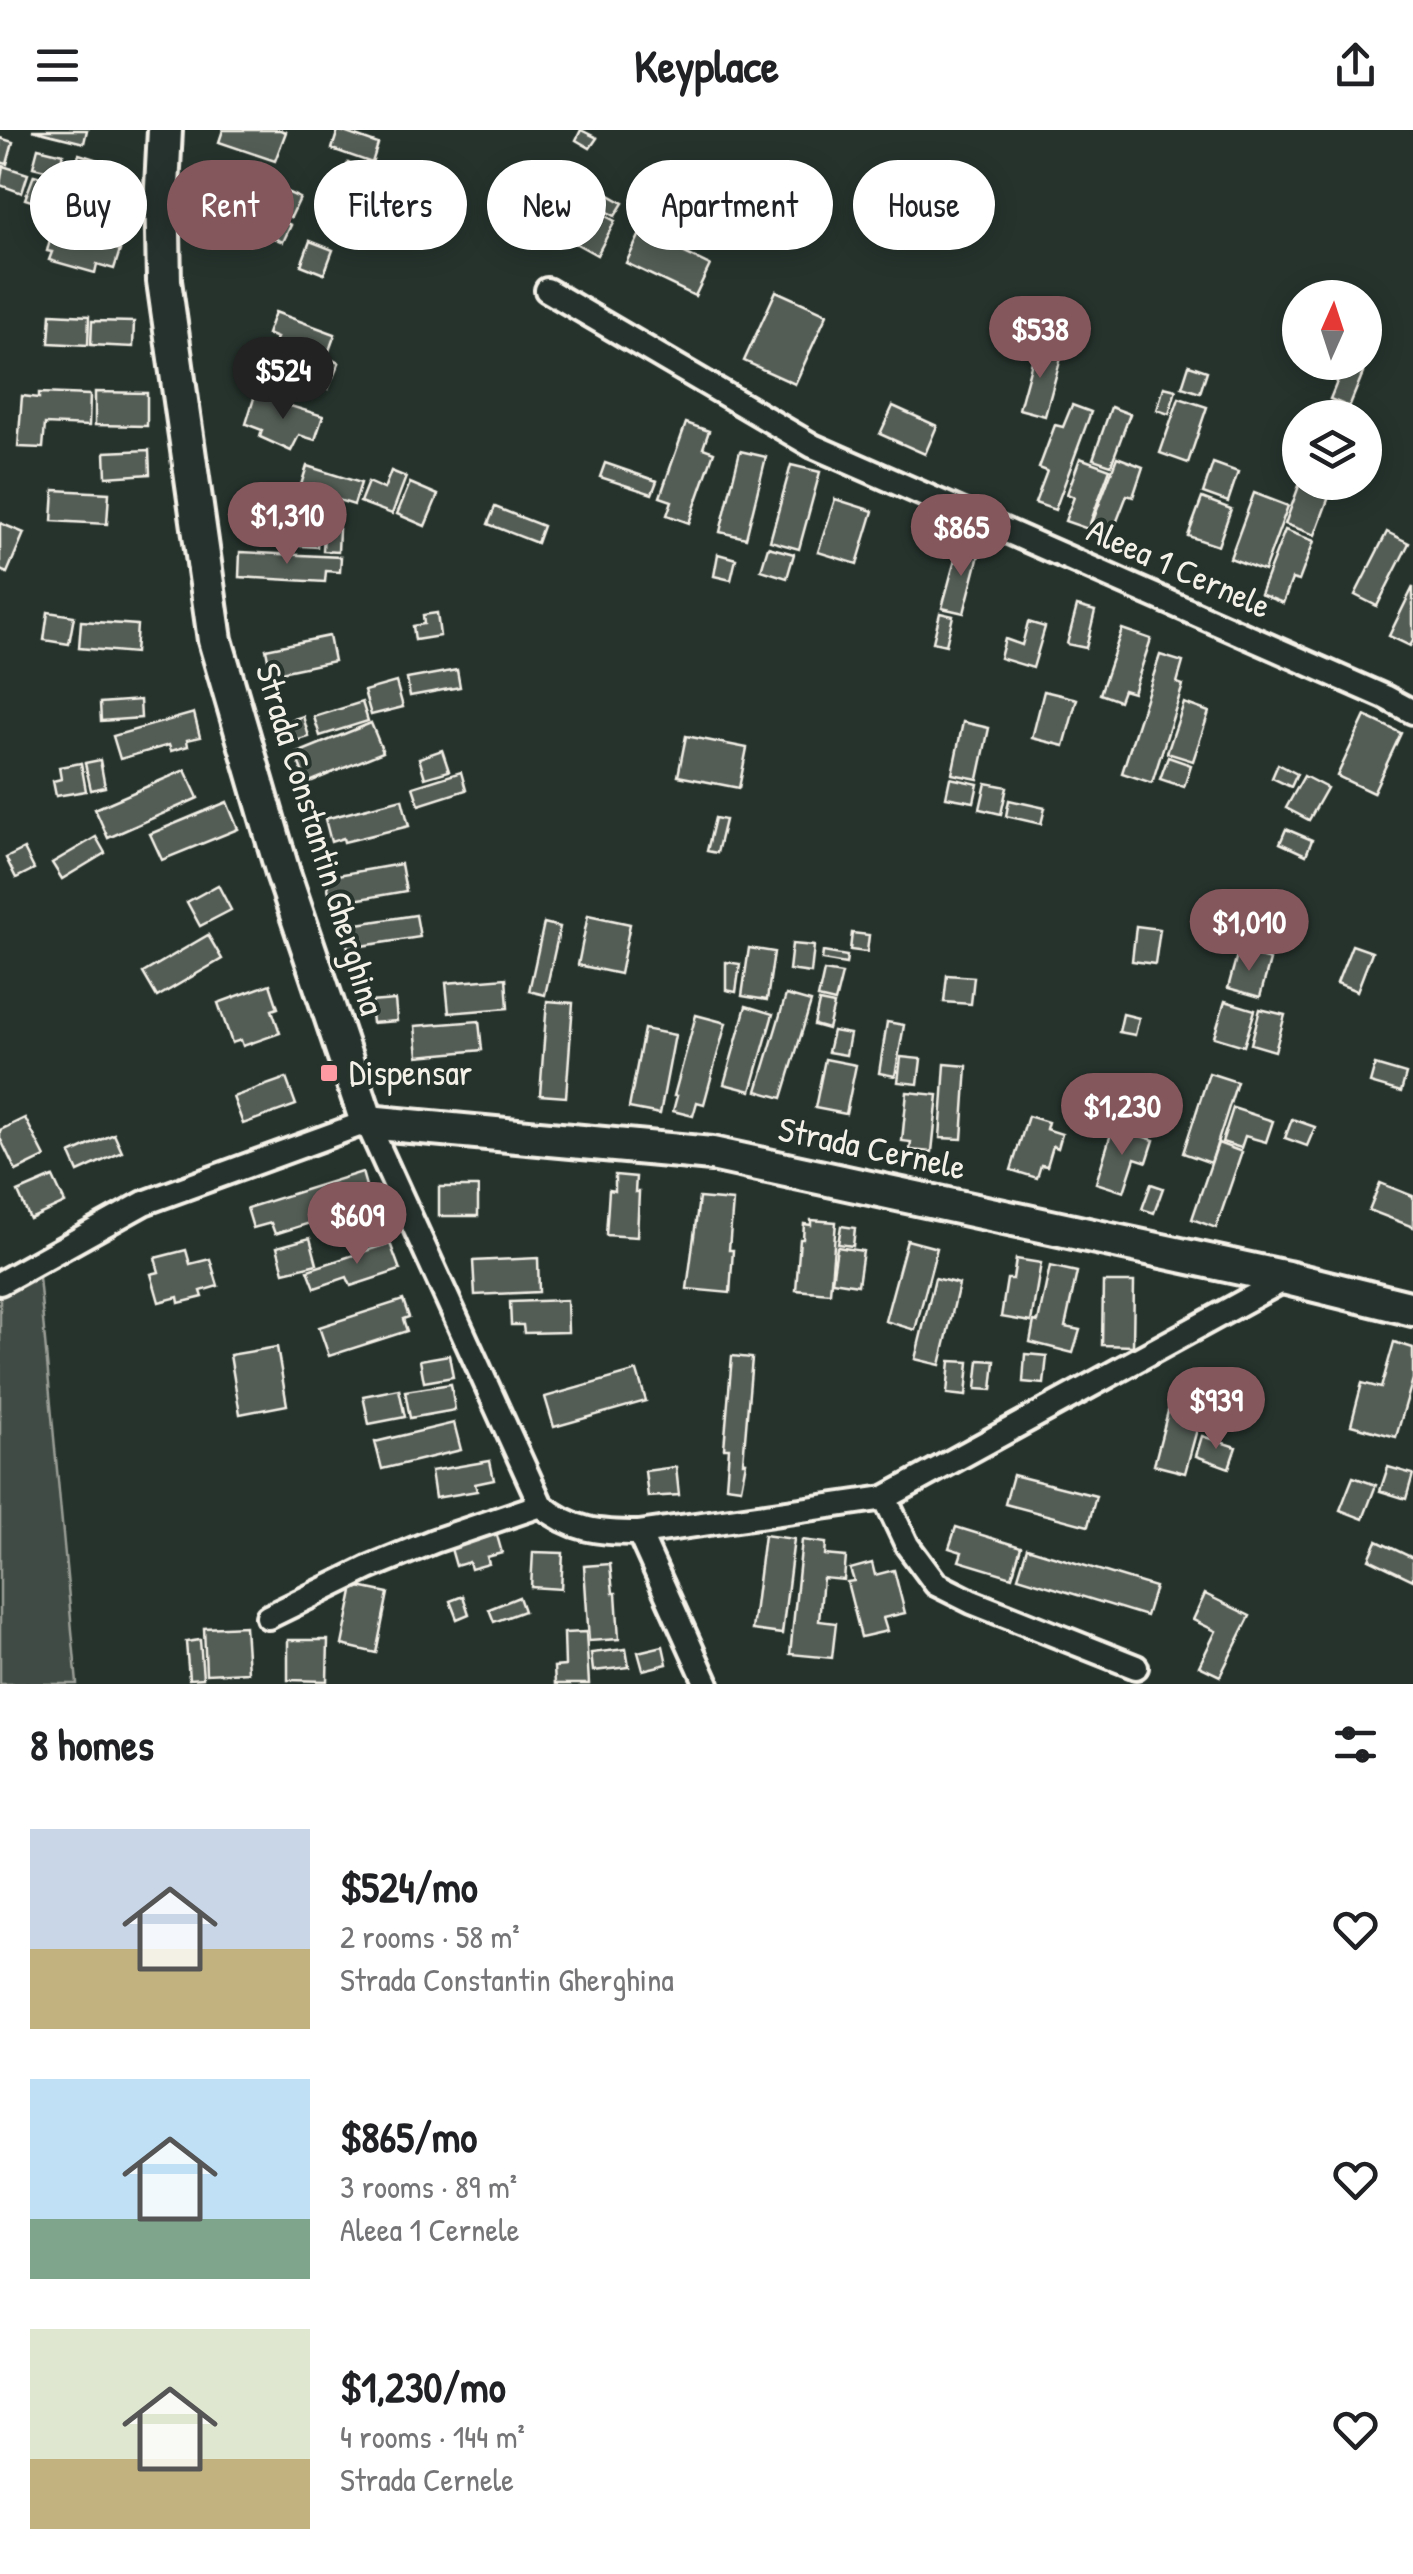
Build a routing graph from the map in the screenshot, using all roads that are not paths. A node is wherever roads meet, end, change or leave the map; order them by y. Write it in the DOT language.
graph roads {
  1 [pos="164,130"];
  2 [pos="547,290"];
  3 [pos="1413,712"];
  4 [pos="366,1122"];
  5 [pos="1288,1278"];
  6 [pos="0,1283"];
  7 [pos="1413,1309"];
  8 [pos="885,1498"];
  9 [pos="541,1505"];
  10 [pos="639,1533"];
  11 [pos="268,1617"];
  12 [pos="1136,1667"];
  13 [pos="706,1684"];
  1 -- 4 [label="street, Strada Constantin Gherghina"];
  2 -- 3 [label="street, Aleea 1 Cernele"];
  4 -- 5 [label="street, Strada Cernele"];
  4 -- 6 [label="street"];
  4 -- 9 [label="street, Strada Constantin Gherghina"];
  5 -- 7 [label="street, Strada Cernele"];
  5 -- 8 [label="street"];
  8 -- 10 [label="street"];
  8 -- 12 [label="street"];
  9 -- 10 [label="street"];
  9 -- 11 [label="street"];
  10 -- 13 [label="street"];
}
